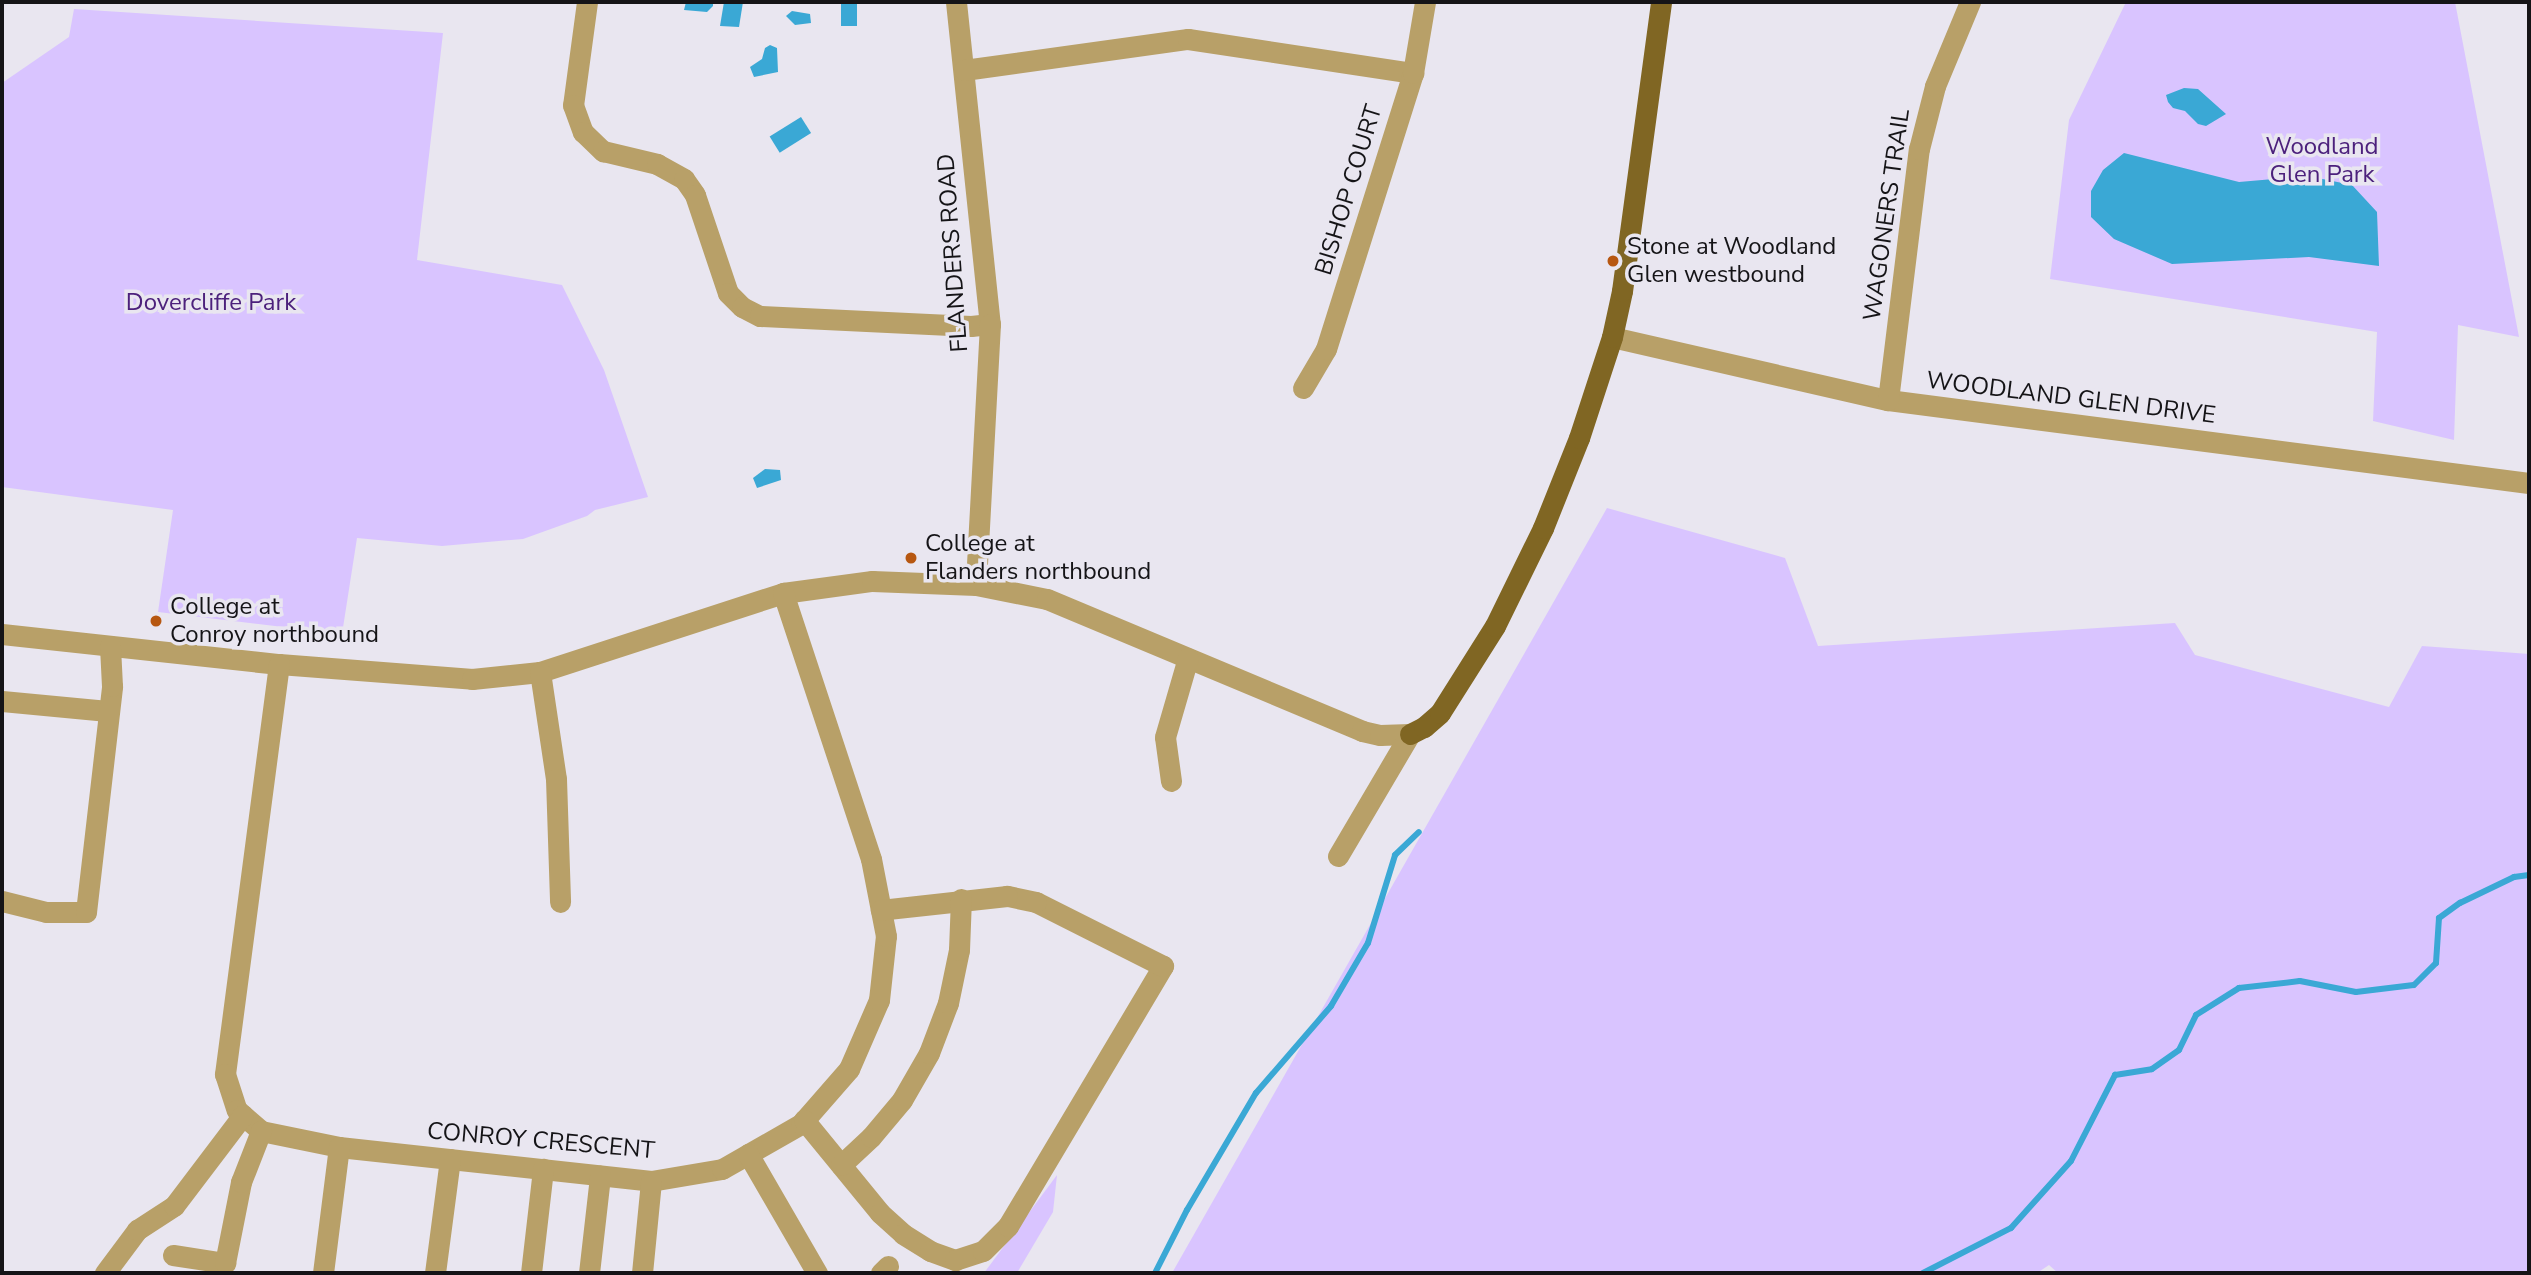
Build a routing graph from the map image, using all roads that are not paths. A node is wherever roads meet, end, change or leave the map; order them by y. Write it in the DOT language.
graph roads {
  1 [pos="587,2"];
  2 [pos="956,2"];
  3 [pos="1425,2"];
  4 [pos="1661,2"];
  5 [pos="1970,2"];
  6 [pos="964,70"];
  7 [pos="1413,73"];
  8 [pos="990,324"];
  9 [pos="1612,337"];
  10 [pos="1303,388"];
  11 [pos="1888,400"];
  12 [pos="2529,482"];
  13 [pos="976,585"];
  14 [pos="783,593"];
  15 [pos="2,634"];
  16 [pos="110,646"];
  17 [pos="1188,658"];
  18 [pos="279,664"];
  19 [pos="540,672"];
  20 [pos="109,692"];
  21 [pos="2,701"];
  22 [pos="1410,734"];
  23 [pos="1171,782"];
  24 [pos="1338,856"];
  25 [pos="961,899"];
  26 [pos="2,901"];
  27 [pos="561,902"];
  28 [pos="881,910"];
  29 [pos="243,1115"];
  30 [pos="804,1120"];
  31 [pos="261,1130"];
  32 [pos="339,1147"];
  33 [pos="748,1154"];
  34 [pos="450,1159"];
  35 [pos="841,1165"];
  36 [pos="543,1169"];
  37 [pos="600,1176"];
  38 [pos="651,1181"];
  39 [pos="173,1255"];
  40 [pos="105,1273"];
  41 [pos="323,1273"];
  42 [pos="435,1273"];
  43 [pos="531,1273"];
  44 [pos="589,1273"];
  45 [pos="642,1273"];
  46 [pos="817,1273"];
  1 -- 8 [label="street"];
  2 -- 6 [label="street, FLANDERS ROAD"];
  3 -- 7 [label="street, BISHOP COURT"];
  4 -- 9 [label="main road"];
  5 -- 11 [label="street, WAGONERS TRAIL"];
  6 -- 7 [label="street"];
  6 -- 8 [label="street, FLANDERS ROAD"];
  7 -- 10 [label="street, BISHOP COURT"];
  8 -- 13 [label="street, FLANDERS ROAD"];
  9 -- 11 [label="street, WOODLAND GLEN DRIVE"];
  9 -- 22 [label="main road"];
  11 -- 12 [label="street, WOODLAND GLEN DRIVE"];
  13 -- 14 [label="street"];
  13 -- 17 [label="street"];
  14 -- 19 [label="street"];
  14 -- 28 [label="street, CONROY CRESCENT"];
  15 -- 16 [label="street"];
  16 -- 18 [label="street"];
  16 -- 20 [label="street"];
  17 -- 22 [label="street"];
  17 -- 23 [label="street"];
  18 -- 19 [label="street"];
  18 -- 29 [label="street, CONROY CRESCENT"];
  19 -- 27 [label="street"];
  20 -- 21 [label="street"];
  20 -- 26 [label="street"];
  22 -- 24 [label="street"];
  25 -- 28 [label="street"];
  25 -- 35 [label="street"];
  25 -- 35 [label="street"];
  28 -- 30 [label="street, CONROY CRESCENT"];
  29 -- 31 [label="street, CONROY CRESCENT"];
  29 -- 40 [label="street"];
  30 -- 33 [label="street, CONROY CRESCENT"];
  30 -- 35 [label="street"];
  31 -- 32 [label="street, CONROY CRESCENT"];
  31 -- 39 [label="street"];
  32 -- 34 [label="street, CONROY CRESCENT"];
  32 -- 41 [label="street"];
  33 -- 38 [label="street, CONROY CRESCENT"];
  33 -- 46 [label="street"];
  34 -- 36 [label="street, CONROY CRESCENT"];
  34 -- 42 [label="street"];
  36 -- 37 [label="street, CONROY CRESCENT"];
  36 -- 43 [label="street"];
  37 -- 38 [label="street, CONROY CRESCENT"];
  37 -- 44 [label="street"];
  38 -- 45 [label="street"];
}
